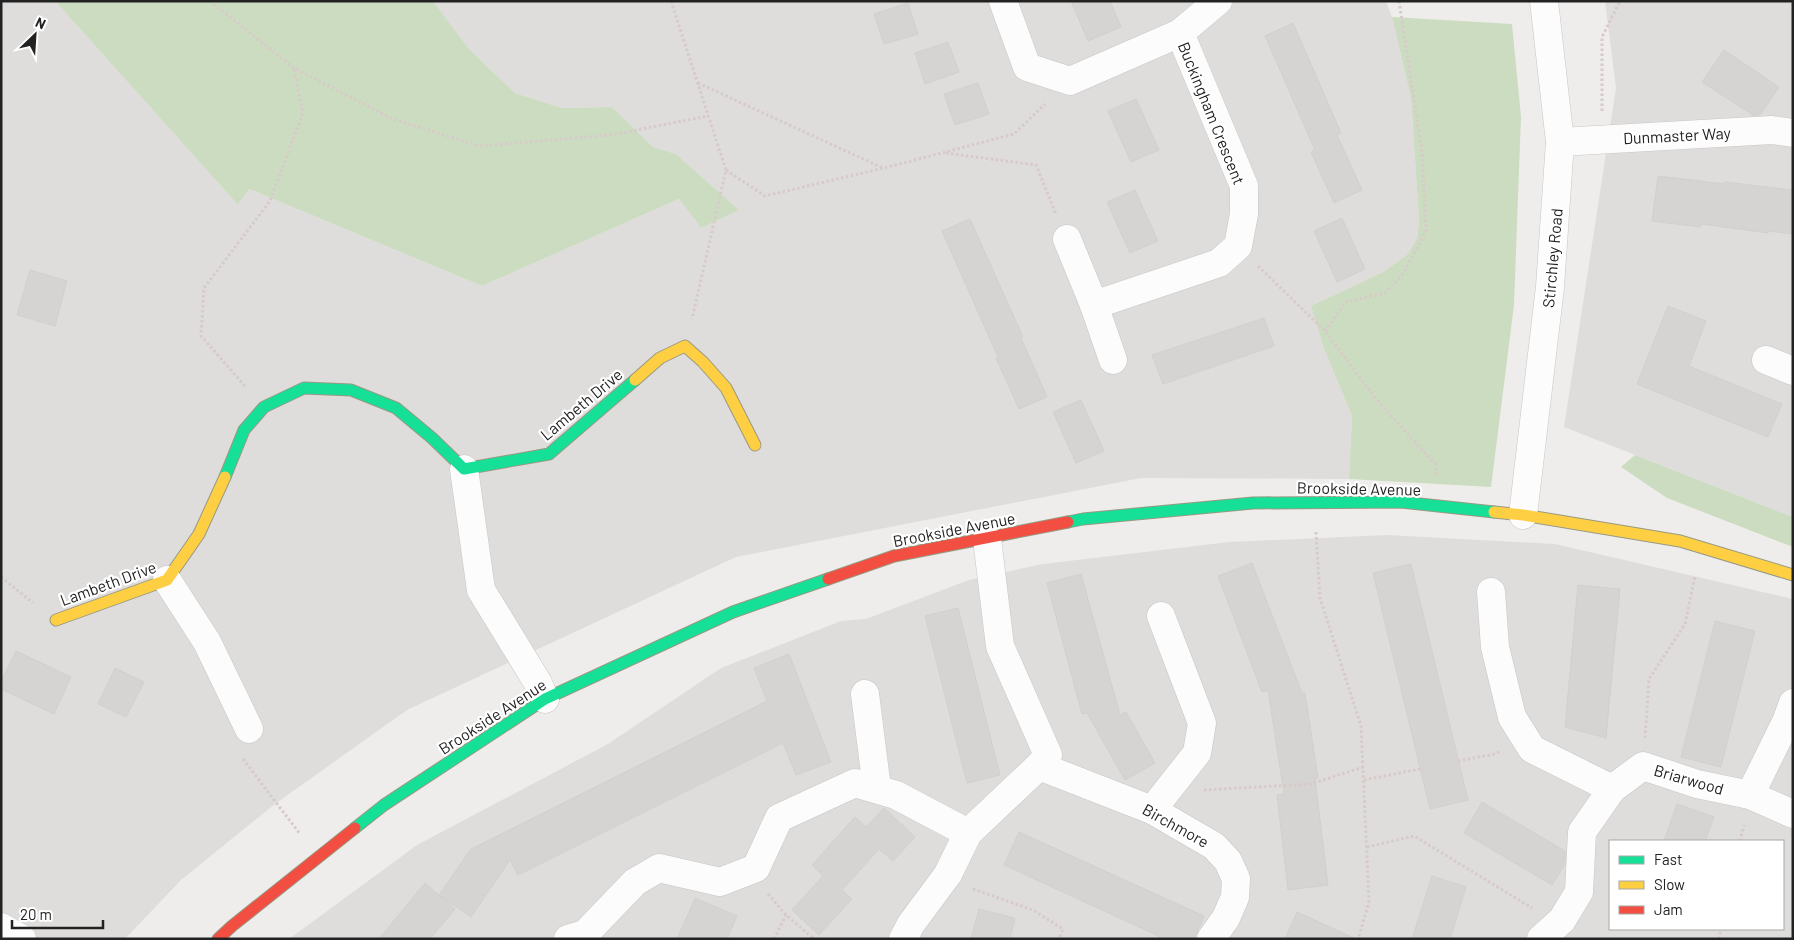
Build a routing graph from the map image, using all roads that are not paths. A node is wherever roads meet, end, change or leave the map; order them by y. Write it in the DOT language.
graph roads {
  1 [pos="1003,1"];
  2 [pos="1218,1"];
  3 [pos="1544,1"];
  4 [pos="1180,33"];
  5 [pos="1793,133"];
  6 [pos="1560,142"];
  7 [pos="1067,239"];
  8 [pos="1094,305"];
  9 [pos="1113,360"];
  10 [pos="1766,360"];
  11 [pos="1793,371"];
  12 [pos="755,445"];
  13 [pos="464,469"];
  14 [pos="1523,515"];
  15 [pos="987,539"];
  16 [pos="1793,576"];
  17 [pos="167,580"];
  18 [pos="1491,592"];
  19 [pos="1161,616"];
  20 [pos="56,620"];
  21 [pos="865,694"];
  22 [pos="545,699"];
  23 [pos="1793,702"];
  24 [pos="249,729"];
  25 [pos="1039,766"];
  26 [pos="877,789"];
  27 [pos="1612,789"];
  28 [pos="1750,795"];
  29 [pos="1152,810"];
  30 [pos="1793,814"];
  31 [pos="968,833"];
  32 [pos="1,927"];
  33 [pos="1550,931"];
  34 [pos="22,939"];
  35 [pos="218,939"];
  36 [pos="568,939"];
  37 [pos="903,939"];
  38 [pos="1211,939"];
  1 -- 4 [label="street"];
  2 -- 4 [label="street"];
  3 -- 6 [label="street, Stirchley Road"];
  4 -- 8 [label="street, Buckingham Crescent"];
  5 -- 6 [label="street, Dunmaster Way"];
  6 -- 14 [label="street, Stirchley Road"];
  7 -- 8 [label="street"];
  8 -- 9 [label="street"];
  10 -- 11 [label="street"];
  12 -- 13 [label="street, Lambeth Drive"];
  13 -- 17 [label="street, Lambeth Drive"];
  13 -- 22 [label="street"];
  14 -- 15 [label="street, Brookside Avenue"];
  14 -- 16 [label="street, Brookside Avenue"];
  15 -- 22 [label="street, Brookside Avenue"];
  15 -- 25 [label="street"];
  17 -- 20 [label="street, Lambeth Drive"];
  17 -- 24 [label="street"];
  18 -- 27 [label="street"];
  19 -- 29 [label="street"];
  21 -- 26 [label="street"];
  22 -- 35 [label="street, Brookside Avenue"];
  23 -- 28 [label="street"];
  25 -- 29 [label="street, Birchmore"];
  25 -- 31 [label="street"];
  26 -- 31 [label="street"];
  26 -- 36 [label="street"];
  27 -- 28 [label="street, Briarwood"];
  27 -- 33 [label="street, Briarwood"];
  28 -- 30 [label="street, Briarwood"];
  29 -- 38 [label="street, Birchmore"];
  31 -- 37 [label="street"];
  32 -- 34 [label="street"];
}
